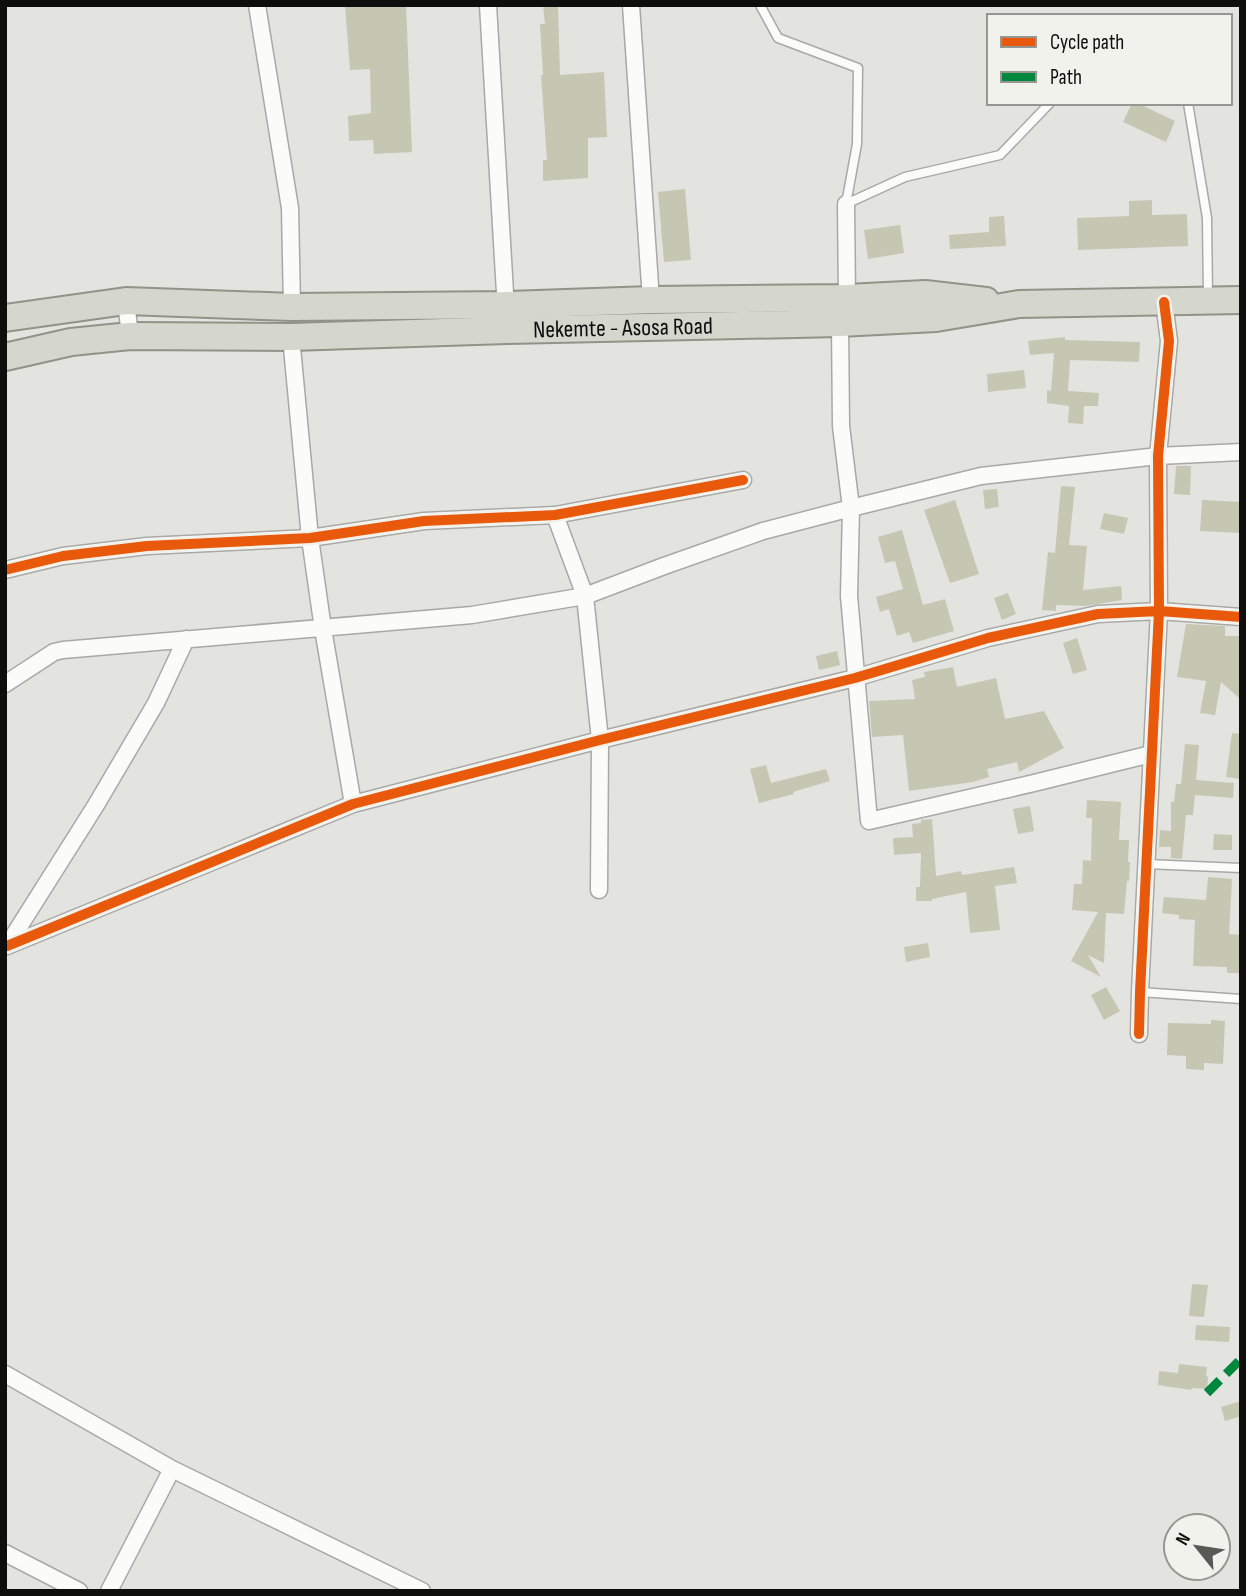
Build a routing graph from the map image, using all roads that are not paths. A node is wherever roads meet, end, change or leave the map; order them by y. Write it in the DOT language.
graph roads {
  1 [pos="257,5"];
  2 [pos="488,5"];
  3 [pos="631,5"];
  4 [pos="760,5"];
  5 [pos="1048,105"];
  6 [pos="1188,105"];
  7 [pos="846,204"];
  8 [pos="847,298"];
  9 [pos="651,300"];
  10 [pos="1241,300"];
  11 [pos="126,301"];
  12 [pos="1208,301"];
  13 [pos="1164,302"];
  14 [pos="1019,304"];
  15 [pos="292,307"];
  16 [pos="5,318"];
  17 [pos="507,318"];
  18 [pos="840,323"];
  19 [pos="130,336"];
  20 [pos="291,337"];
  21 [pos="5,357"];
  22 [pos="1241,452"];
  23 [pos="1158,456"];
  24 [pos="743,480"];
  25 [pos="851,508"];
  26 [pos="555,515"];
  27 [pos="310,538"];
  28 [pos="5,570"];
  29 [pos="585,596"];
  30 [pos="1158,611"];
  31 [pos="1241,617"];
  32 [pos="323,629"];
  33 [pos="186,639"];
  34 [pos="855,678"];
  35 [pos="5,684"];
  36 [pos="600,740"];
  37 [pos="1152,754"];
  38 [pos="354,804"];
  39 [pos="1146,864"];
  40 [pos="1241,868"];
  41 [pos="599,890"];
  42 [pos="6,947"];
  43 [pos="1140,992"];
  44 [pos="1241,999"];
  45 [pos="1139,1034"];
  46 [pos="5,1374"];
  47 [pos="172,1469"];
  48 [pos="5,1553"];
  49 [pos="79,1591"];
  50 [pos="109,1591"];
  51 [pos="422,1591"];
  1 -- 15 [label="street"];
  2 -- 17 [label="street"];
  3 -- 9 [label="street"];
  4 -- 7 [label="lane"];
  5 -- 7 [label="lane"];
  6 -- 12 [label="lane"];
  7 -- 8 [label="street"];
  8 -- 9 [label="highway"];
  8 -- 14 [label="highway"];
  9 -- 17 [label="highway"];
  10 -- 12 [label="highway, Nekemte - Asosa Road"];
  11 -- 15 [label="highway"];
  11 -- 16 [label="highway"];
  11 -- 19 [label="street"];
  12 -- 13 [label="highway, Nekemte - Asosa Road"];
  13 -- 14 [label="highway, Nekemte - Asosa Road"];
  13 -- 23 [label="street"];
  14 -- 18 [label="highway, Nekemte - Asosa Road"];
  15 -- 17 [label="highway"];
  17 -- 18 [label="highway, Nekemte - Asosa Road"];
  17 -- 20 [label="highway, Nekemte - Asosa Road"];
  18 -- 25 [label="street"];
  19 -- 20 [label="highway, Nekemte - Asosa Road"];
  19 -- 21 [label="highway, Nekemte - Asosa Road"];
  20 -- 27 [label="street"];
  22 -- 23 [label="street"];
  23 -- 25 [label="street"];
  23 -- 30 [label="street"];
  24 -- 26 [label="street"];
  25 -- 29 [label="street"];
  25 -- 34 [label="street"];
  26 -- 27 [label="street"];
  26 -- 29 [label="street"];
  27 -- 28 [label="street"];
  27 -- 32 [label="street"];
  29 -- 32 [label="street"];
  29 -- 36 [label="street"];
  30 -- 31 [label="street"];
  30 -- 34 [label="street"];
  30 -- 37 [label="street"];
  32 -- 33 [label="street"];
  32 -- 38 [label="street"];
  33 -- 35 [label="street"];
  33 -- 42 [label="street"];
  34 -- 36 [label="street"];
  34 -- 37 [label="street"];
  36 -- 38 [label="street"];
  36 -- 41 [label="street"];
  37 -- 39 [label="street"];
  38 -- 42 [label="street"];
  39 -- 40 [label="lane"];
  39 -- 43 [label="street"];
  43 -- 44 [label="lane"];
  43 -- 45 [label="street"];
  46 -- 47 [label="street"];
  47 -- 50 [label="street"];
  47 -- 51 [label="street"];
  48 -- 49 [label="street"];
}
